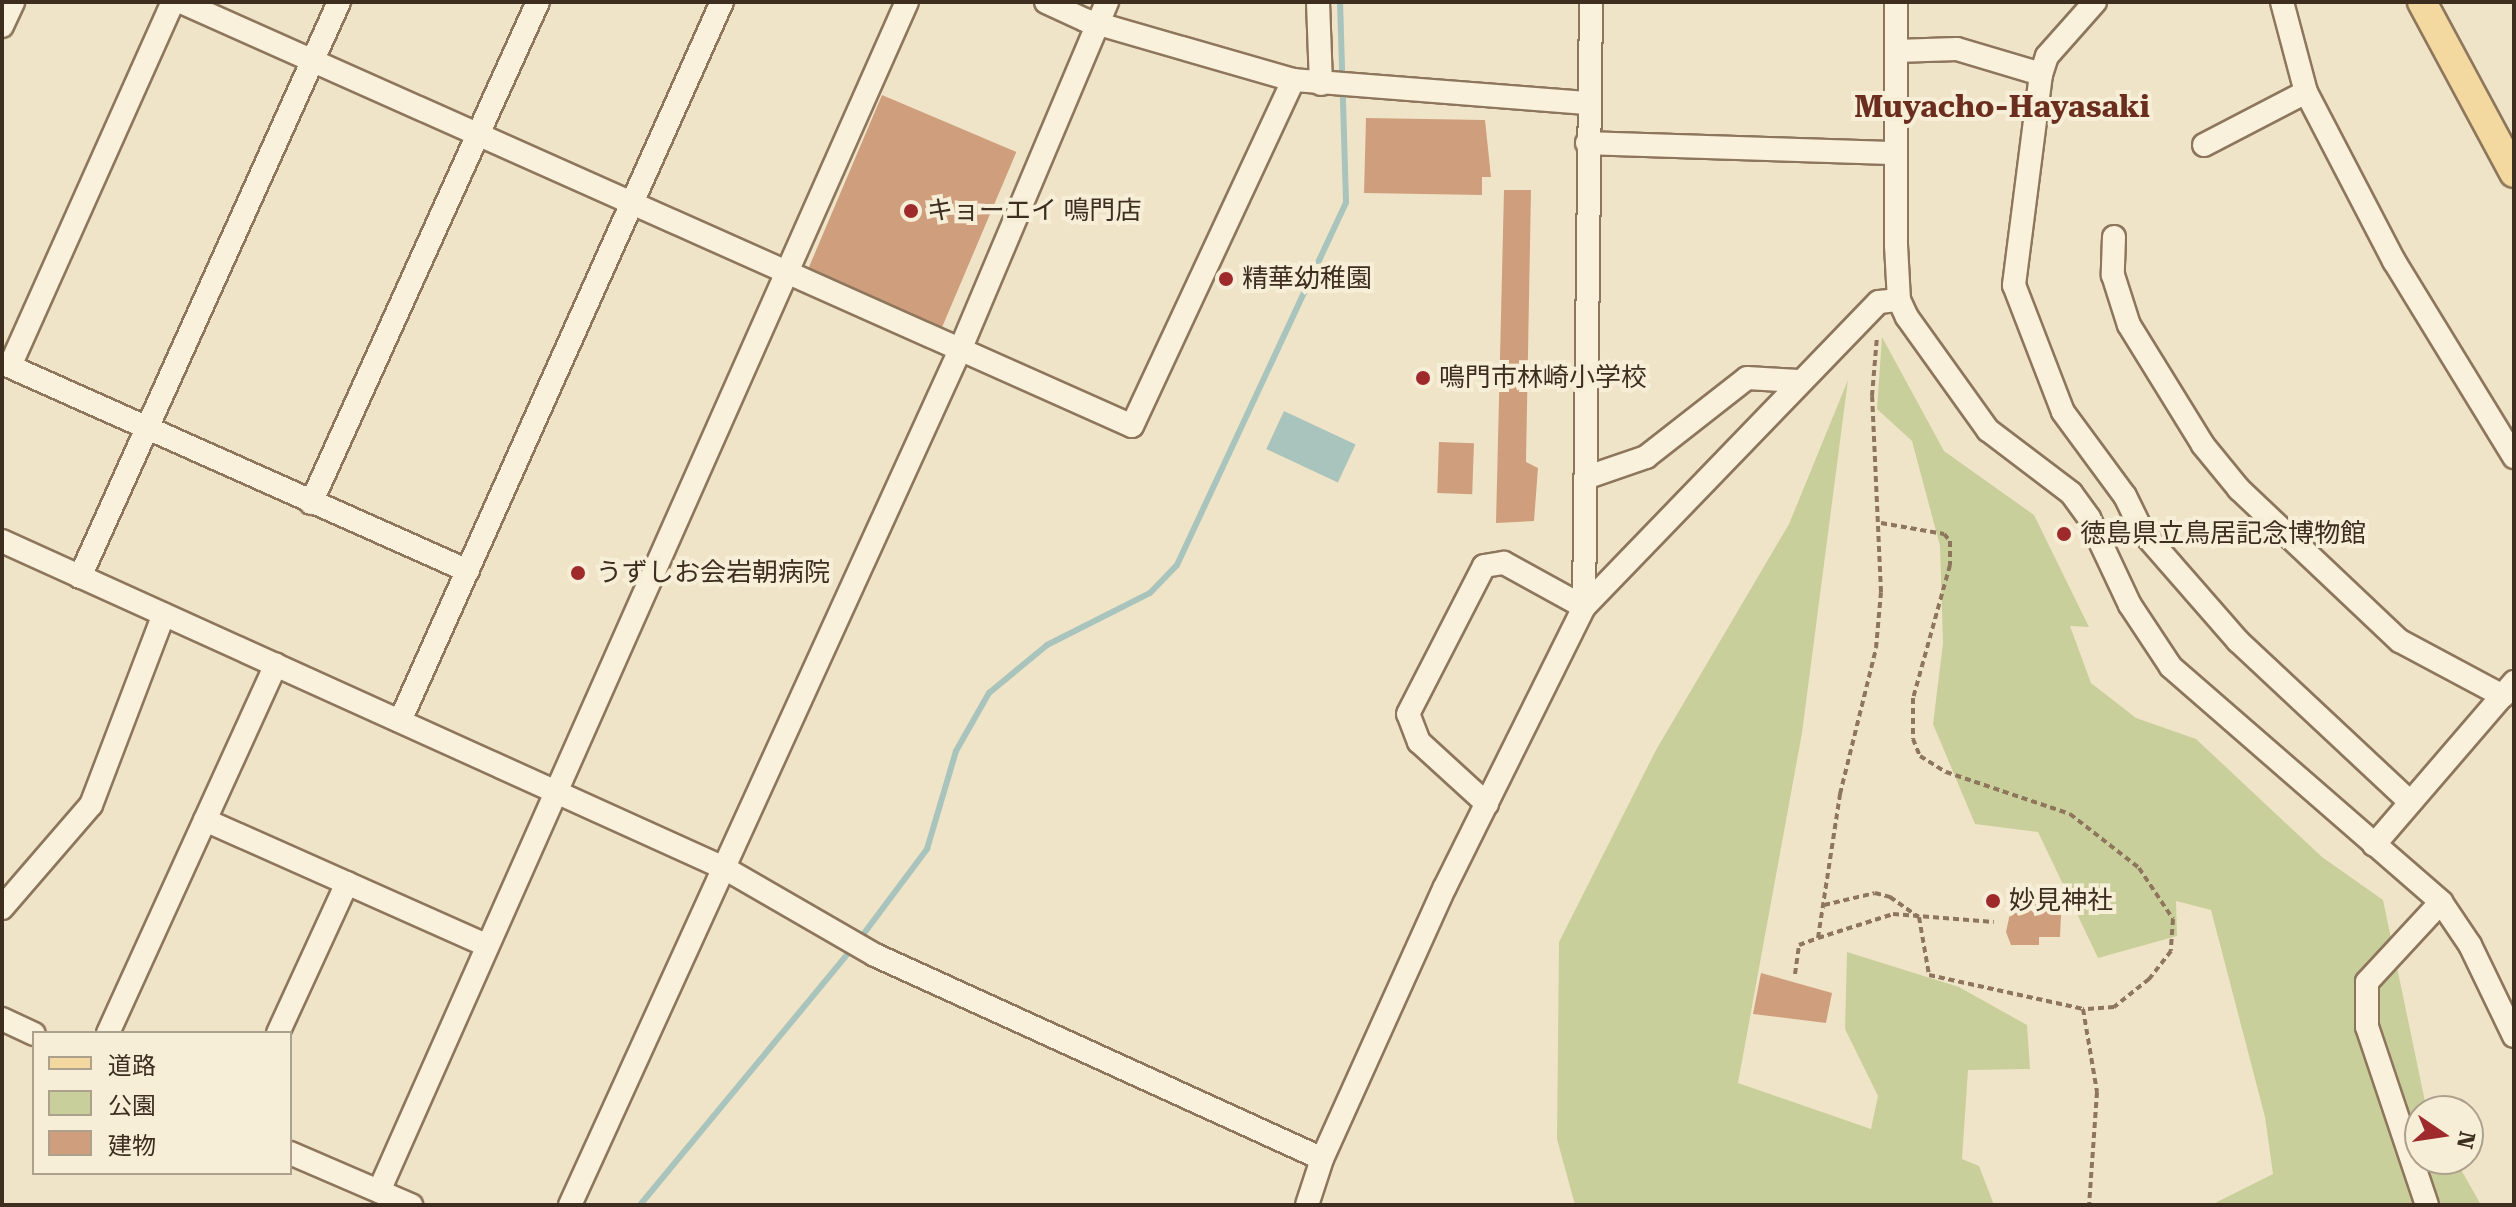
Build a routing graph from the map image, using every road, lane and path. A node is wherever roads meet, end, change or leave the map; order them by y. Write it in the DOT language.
graph roads {
  1 [pos="13,2"];
  2 [pos="173,2"];
  3 [pos="181,2"];
  4 [pos="339,2"];
  5 [pos="538,2"];
  6 [pos="722,2"];
  7 [pos="907,2"];
  8 [pos="1046,2"];
  9 [pos="1107,2"];
  10 [pos="1318,2"];
  11 [pos="1591,2"];
  12 [pos="1896,2"];
  13 [pos="2095,2"];
  14 [pos="2282,2"];
  15 [pos="2422,2"];
  16 [pos="1101,25"];
  17 [pos="2,26"];
  18 [pos="1896,51"];
  19 [pos="313,61"];
  20 [pos="2041,74"];
  21 [pos="1293,80"];
  22 [pos="1324,84"];
  23 [pos="2306,92"];
  24 [pos="1588,103"];
  25 [pos="477,136"];
  26 [pos="1587,143"];
  27 [pos="2204,145"];
  28 [pos="1895,153"];
  29 [pos="2514,173"];
  30 [pos="632,205"];
  31 [pos="2114,237"];
  32 [pos="787,274"];
  33 [pos="1889,301"];
  34 [pos="960,350"];
  35 [pos="6,364"];
  36 [pos="1798,381"];
  37 [pos="147,430"];
  38 [pos="2514,457"];
  39 [pos="1585,478"];
  40 [pos="311,503"];
  41 [pos="1881,523"];
  42 [pos="2,541"];
  43 [pos="468,571"];
  44 [pos="80,577"];
  45 [pos="1584,607"];
  46 [pos="164,614"];
  47 [pos="276,665"];
  48 [pos="2510,689"];
  49 [pos="400,721"];
  50 [pos="554,791"];
  51 [pos="2410,802"];
  52 [pos="1487,804"];
  53 [pos="205,820"];
  54 [pos="2374,845"];
  55 [pos="726,869"];
  56 [pos="347,883"];
  57 [pos="2441,902"];
  58 [pos="1824,905"];
  59 [pos="2,908"];
  60 [pos="1919,917"];
  61 [pos="1994,922"];
  62 [pos="1818,938"];
  63 [pos="486,945"];
  64 [pos="1795,974"];
  65 [pos="2083,1009"];
  66 [pos="2,1019"];
  67 [pos="109,1031"];
  68 [pos="279,1031"];
  69 [pos="32,1033"];
  70 [pos="2514,1036"];
  71 [pos="292,1154"];
  72 [pos="1322,1159"];
  73 [pos="379,1191"];
  74 [pos="411,1205"];
  75 [pos="570,1205"];
  76 [pos="1307,1205"];
  77 [pos="2089,1205"];
  78 [pos="2427,1205"];
  1 -- 17 [label="street"];
  2 -- 35 [label="street"];
  3 -- 19 [label="street"];
  4 -- 19 [label="street"];
  5 -- 25 [label="street"];
  6 -- 30 [label="street"];
  7 -- 32 [label="street"];
  8 -- 16 [label="street"];
  9 -- 16 [label="street"];
  10 -- 22 [label="street"];
  11 -- 24 [label="street"];
  12 -- 18 [label="street"];
  13 -- 20 [label="street"];
  14 -- 23 [label="street"];
  15 -- 29 [label="main road"];
  16 -- 21 [label="street"];
  16 -- 34 [label="street"];
  18 -- 20 [label="street"];
  18 -- 28 [label="street"];
  19 -- 25 [label="street"];
  19 -- 37 [label="street"];
  20 -- 51 [label="street"];
  21 -- 22 [label="street"];
  21 -- 34 [label="street"];
  22 -- 24 [label="street"];
  23 -- 27 [label="street"];
  23 -- 38 [label="street"];
  24 -- 26 [label="street"];
  25 -- 30 [label="street"];
  25 -- 40 [label="street"];
  26 -- 28 [label="street"];
  26 -- 39 [label="street"];
  28 -- 33 [label="street"];
  30 -- 32 [label="street"];
  30 -- 43 [label="street"];
  31 -- 48 [label="street"];
  32 -- 34 [label="street"];
  32 -- 50 [label="street"];
  33 -- 36 [label="street"];
  33 -- 41 [label="path"];
  33 -- 54 [label="street"];
  34 -- 55 [label="street"];
  35 -- 37 [label="street"];
  36 -- 39 [label="street"];
  36 -- 45 [label="street"];
  37 -- 40 [label="street"];
  37 -- 44 [label="street"];
  39 -- 45 [label="street"];
  40 -- 43 [label="street"];
  41 -- 58 [label="path"];
  41 -- 65 [label="path"];
  42 -- 44 [label="street"];
  43 -- 49 [label="street"];
  44 -- 46 [label="street"];
  45 -- 52 [label="street"];
  45 -- 52 [label="street"];
  46 -- 47 [label="street"];
  46 -- 59 [label="street"];
  47 -- 49 [label="street"];
  47 -- 53 [label="street"];
  48 -- 51 [label="street"];
  49 -- 50 [label="street"];
  50 -- 55 [label="street"];
  50 -- 63 [label="street"];
  51 -- 54 [label="street"];
  52 -- 72 [label="street"];
  53 -- 56 [label="street"];
  53 -- 67 [label="street"];
  54 -- 57 [label="street"];
  55 -- 72 [label="street"];
  55 -- 75 [label="street"];
  56 -- 63 [label="street"];
  56 -- 68 [label="street"];
  57 -- 70 [label="street"];
  57 -- 78 [label="street"];
  58 -- 60 [label="path"];
  58 -- 62 [label="path"];
  60 -- 61 [label="path"];
  60 -- 62 [label="path"];
  60 -- 65 [label="path"];
  62 -- 64 [label="path"];
  63 -- 73 [label="street"];
  65 -- 77 [label="path"];
  66 -- 69 [label="street"];
  71 -- 73 [label="street"];
  72 -- 76 [label="street"];
  73 -- 74 [label="street"];
}
